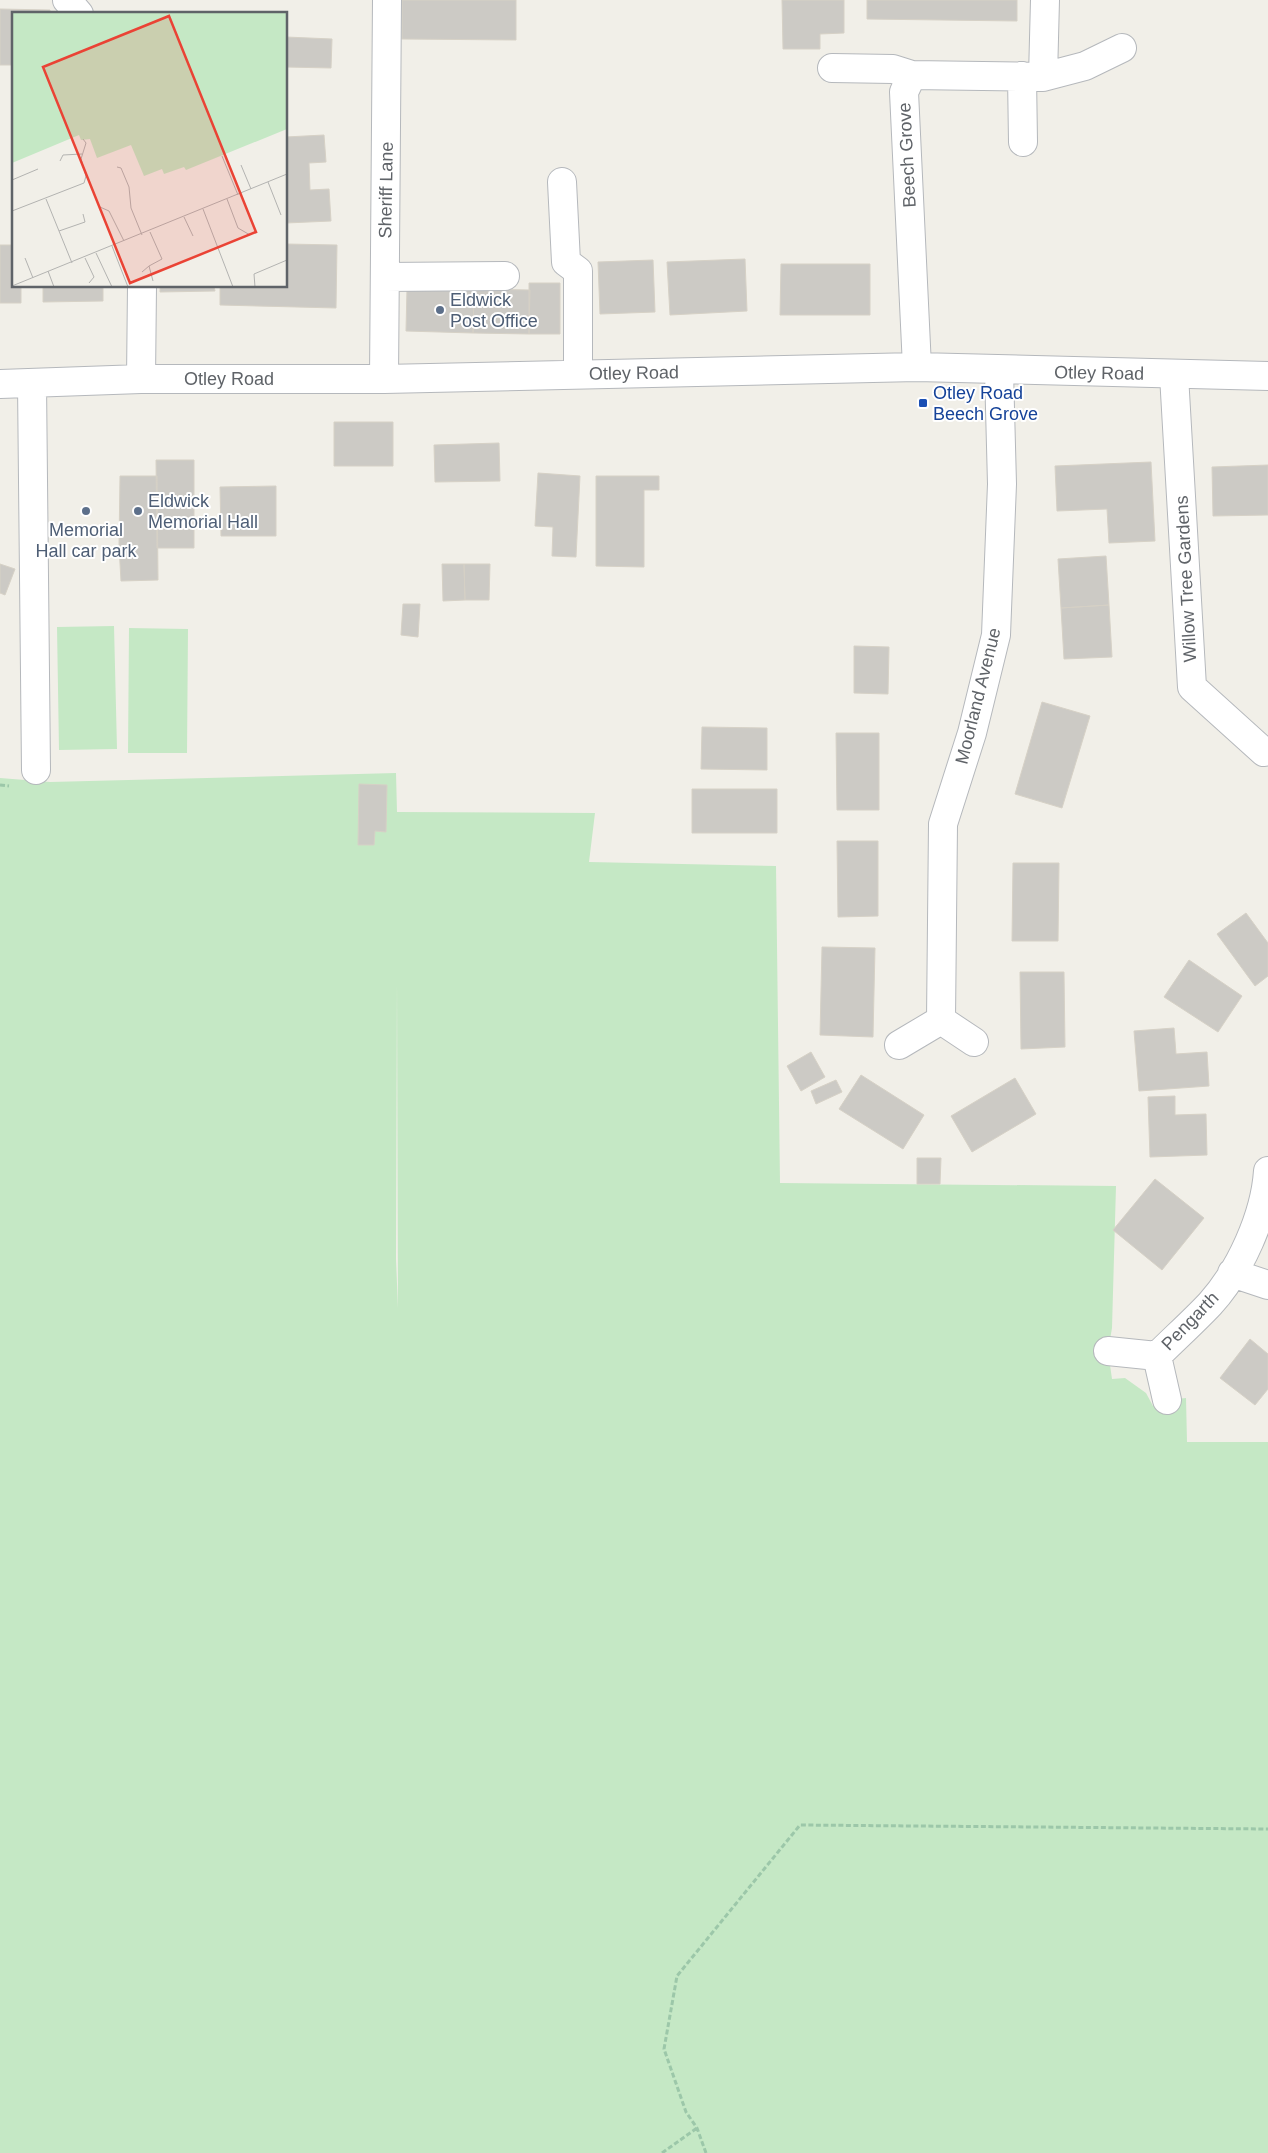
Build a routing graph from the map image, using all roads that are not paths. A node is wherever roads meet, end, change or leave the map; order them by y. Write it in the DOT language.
graph roads {
  1 [pos="67,0"];
  2 [pos="387,0"];
  3 [pos="1045,0"];
  4 [pos="77,12"];
  5 [pos="1122,48"];
  6 [pos="832,68"];
  7 [pos="912,75"];
  8 [pos="1033,76"];
  9 [pos="1023,142"];
  10 [pos="562,182"];
  11 [pos="505,276"];
  12 [pos="385,277"];
  13 [pos="142,288"];
  14 [pos="917,367"];
  15 [pos="999,370"];
  16 [pos="578,374"];
  17 [pos="1174,375"];
  18 [pos="1268,376"];
  19 [pos="141,379"];
  20 [pos="384,379"];
  21 [pos="32,383"];
  22 [pos="0,384"];
  23 [pos="1264,752"];
  24 [pos="36,770"];
  25 [pos="941,1020"];
  26 [pos="974,1042"];
  27 [pos="899,1045"];
  28 [pos="1268,1172"];
  29 [pos="1232,1274"];
  30 [pos="1268,1285"];
  31 [pos="1108,1351"];
  32 [pos="1157,1356"];
  33 [pos="1167,1400"];
  1 -- 4 [label="street"];
  2 -- 12 [label="street, Sheriff Lane"];
  3 -- 8 [label="street"];
  5 -- 8 [label="street"];
  6 -- 7 [label="street"];
  7 -- 8 [label="street"];
  7 -- 14 [label="street, Beech Grove"];
  8 -- 9 [label="street"];
  10 -- 16 [label="street"];
  11 -- 12 [label="street"];
  12 -- 20 [label="street, Sheriff Lane"];
  13 -- 19 [label="street"];
  14 -- 15 [label="street, Otley Road"];
  14 -- 16 [label="street, Otley Road"];
  15 -- 17 [label="street, Otley Road"];
  15 -- 25 [label="street, Moorland Avenue"];
  16 -- 20 [label="street, Otley Road"];
  17 -- 18 [label="street, Otley Road"];
  17 -- 23 [label="street, Willow Tree Gardens"];
  19 -- 20 [label="street, Otley Road"];
  19 -- 21 [label="street, Otley Road"];
  21 -- 22 [label="street, Otley Road"];
  21 -- 24 [label="street"];
  25 -- 26 [label="street"];
  25 -- 27 [label="street"];
  28 -- 29 [label="street, Pengarth"];
  29 -- 30 [label="street"];
  29 -- 32 [label="street, Pengarth"];
  31 -- 32 [label="street"];
  32 -- 33 [label="street, Pengarth"];
}
